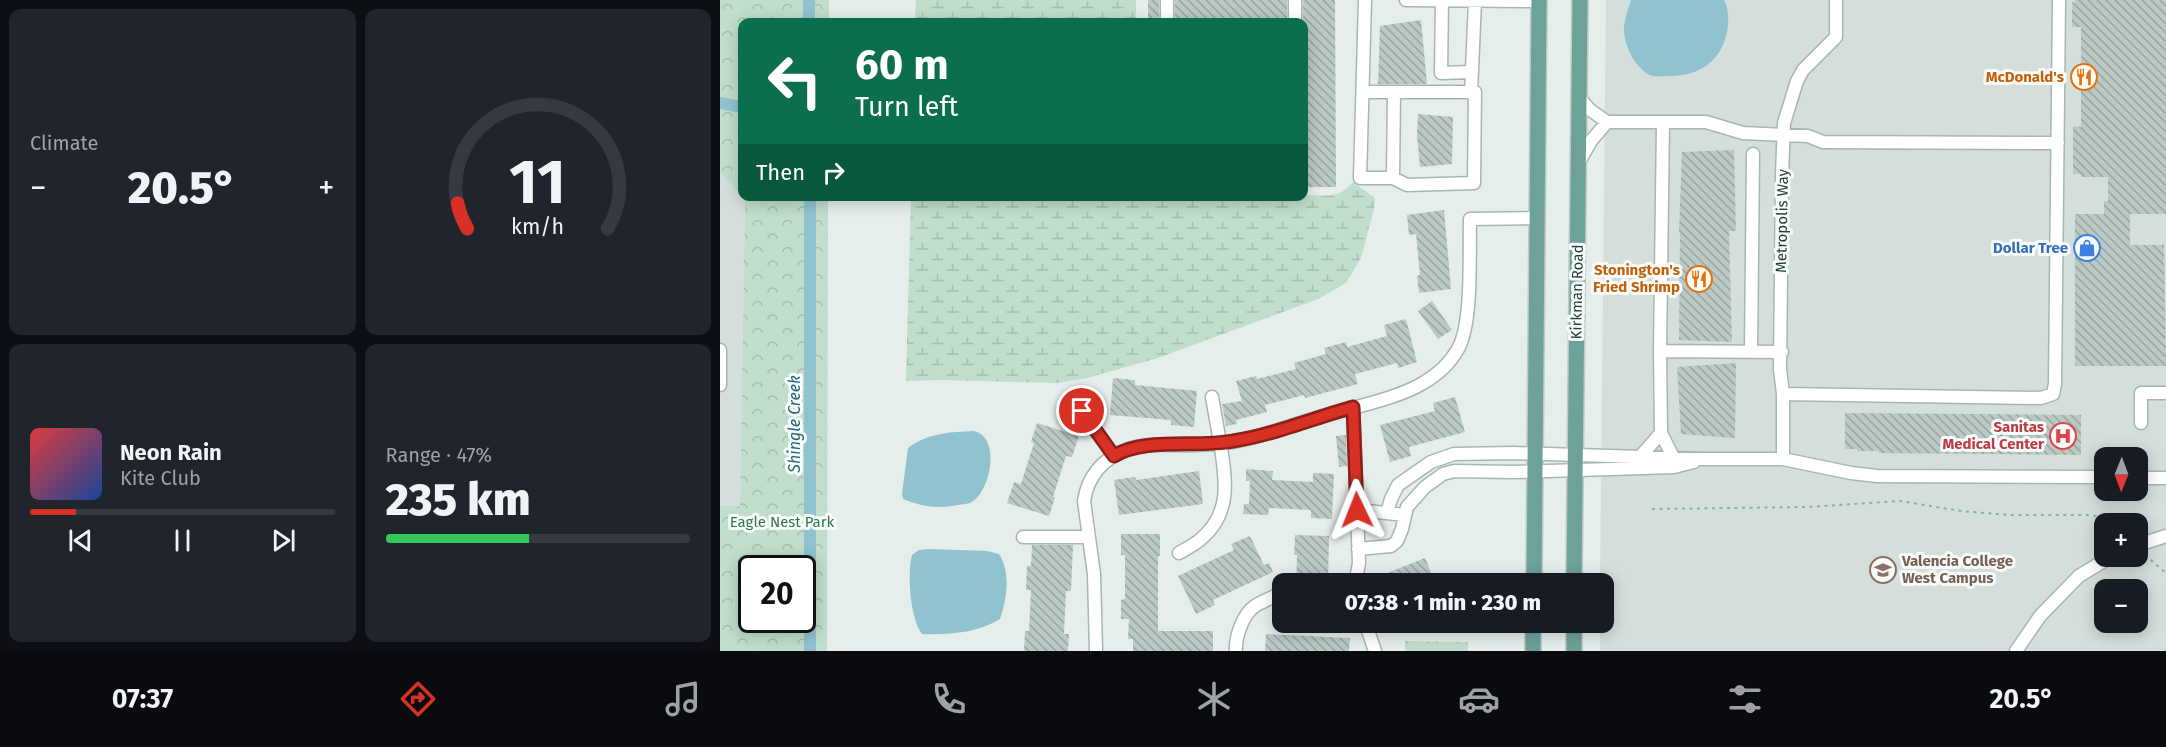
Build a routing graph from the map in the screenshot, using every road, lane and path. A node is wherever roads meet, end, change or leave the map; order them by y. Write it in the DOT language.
graph roads {
  1 [pos="1167,0"];
  2 [pos="1295,0"];
  3 [pos="1365,0"];
  4 [pos="1406,0"];
  5 [pos="1442,0"];
  6 [pos="1464,0"];
  7 [pos="1539,0"];
  8 [pos="1580,0"];
  9 [pos="1836,0"];
  10 [pos="2059,0"];
  11 [pos="1475,1"];
  12 [pos="1167,18"];
  13 [pos="1294,18"];
  14 [pos="1472,72"];
  15 [pos="1363,92"];
  16 [pos="1394,92"];
  17 [pos="1471,93"];
  18 [pos="1579,97"];
  19 [pos="1607,122"];
  20 [pos="1663,122"];
  21 [pos="1784,136"];
  22 [pos="2058,144"];
  23 [pos="1753,154"];
  24 [pos="1579,163"];
  25 [pos="1393,178"];
  26 [pos="1538,218"];
  27 [pos="720,350"];
  28 [pos="1660,351"];
  29 [pos="1751,352"];
  30 [pos="1782,352"];
  31 [pos="720,385"];
  32 [pos="2166,393"];
  33 [pos="1783,394"];
  34 [pos="1071,396"];
  35 [pos="1212,397"];
  36 [pos="1353,407"];
  37 [pos="2141,423"];
  38 [pos="1661,433"];
  39 [pos="1220,443"];
  40 [pos="1454,454"];
  41 [pos="1535,454"];
  42 [pos="1114,456"];
  43 [pos="1640,457"];
  44 [pos="1673,457"];
  45 [pos="1704,459"];
  46 [pos="1783,459"];
  47 [pos="1575,462"];
  48 [pos="1454,471"];
  49 [pos="1535,471"];
  50 [pos="2094,477"];
  51 [pos="2148,477"];
  52 [pos="2166,478"];
  53 [pos="1652,509"];
  54 [pos="1357,510"];
  55 [pos="1387,513"];
  56 [pos="1405,515"];
  57 [pos="2094,516"];
  58 [pos="2166,536"];
  59 [pos="1023,537"];
  60 [pos="1089,537"];
  61 [pos="2148,544"];
  62 [pos="1358,549"];
  63 [pos="1179,554"];
  64 [pos="2148,557"];
  65 [pos="2094,567"];
  66 [pos="1357,573"];
  67 [pos="1534,573"];
  68 [pos="1574,573"];
  69 [pos="2166,573"];
  70 [pos="1272,598"];
  71 [pos="1369,633"];
  72 [pos="1533,633"];
  73 [pos="1574,633"];
  74 [pos="1096,651"];
  75 [pos="1236,651"];
  76 [pos="1376,651"];
  77 [pos="1533,651"];
  78 [pos="1574,651"];
  79 [pos="2016,651"];
  1 -- 12 [label="street"];
  2 -- 13 [label="street"];
  3 -- 15 [label="street"];
  4 -- 5 [label="street"];
  5 -- 6 [label="street"];
  5 -- 14 [label="street"];
  6 -- 11 [label="street"];
  7 -- 11 [label="street"];
  7 -- 26 [label="main road"];
  8 -- 18 [label="main road, Kirkman Road"];
  9 -- 21 [label="street, Metropolis Way"];
  10 -- 22 [label="street"];
  11 -- 14 [label="street"];
  14 -- 17 [label="street"];
  15 -- 16 [label="street"];
  15 -- 25 [label="street"];
  16 -- 17 [label="street"];
  16 -- 25 [label="street"];
  17 -- 25 [label="street"];
  18 -- 19 [label="street"];
  18 -- 24 [label="main road, Kirkman Road"];
  19 -- 20 [label="street"];
  19 -- 24 [label="street"];
  20 -- 21 [label="street"];
  20 -- 28 [label="street"];
  21 -- 22 [label="street"];
  21 -- 30 [label="street, Metropolis Way"];
  22 -- 33 [label="street"];
  23 -- 29 [label="street"];
  24 -- 47 [label="main road, Kirkman Road"];
  26 -- 36 [label="street"];
  26 -- 41 [label="main road"];
  27 -- 31 [label="street"];
  28 -- 29 [label="street"];
  28 -- 38 [label="street"];
  29 -- 30 [label="street"];
  30 -- 33 [label="street, Metropolis Way"];
  32 -- 37 [label="street"];
  33 -- 46 [label="street, Metropolis Way"];
  34 -- 42 [label="street"];
  35 -- 39 [label="street"];
  36 -- 39 [label="street"];
  36 -- 54 [label="street"];
  38 -- 43 [label="street"];
  38 -- 44 [label="street"];
  39 -- 42 [label="street"];
  39 -- 63 [label="street"];
  40 -- 41 [label="street"];
  40 -- 48 [label="street"];
  40 -- 55 [label="street"];
  41 -- 47 [label="street"];
  41 -- 49 [label="main road"];
  42 -- 60 [label="street"];
  43 -- 44 [label="street"];
  43 -- 47 [label="street"];
  44 -- 45 [label="street"];
  45 -- 46 [label="street"];
  45 -- 47 [label="street"];
  46 -- 50 [label="street"];
  47 -- 49 [label="street"];
  47 -- 68 [label="main road, Kirkman Road"];
  48 -- 49 [label="street"];
  48 -- 56 [label="street"];
  49 -- 67 [label="main road"];
  51 -- 52 [label="street"];
  53 -- 57 [label="path"];
  54 -- 55 [label="street"];
  54 -- 62 [label="street"];
  55 -- 56 [label="street"];
  56 -- 62 [label="street"];
  58 -- 61 [label="street"];
  59 -- 60 [label="street"];
  60 -- 74 [label="street"];
  62 -- 66 [label="street"];
  64 -- 69 [label="path"];
  65 -- 79 [label="street"];
  70 -- 75 [label="street"];
  71 -- 76 [label="street"];
  72 -- 77 [label="main road"];
  73 -- 78 [label="main road"];
}
